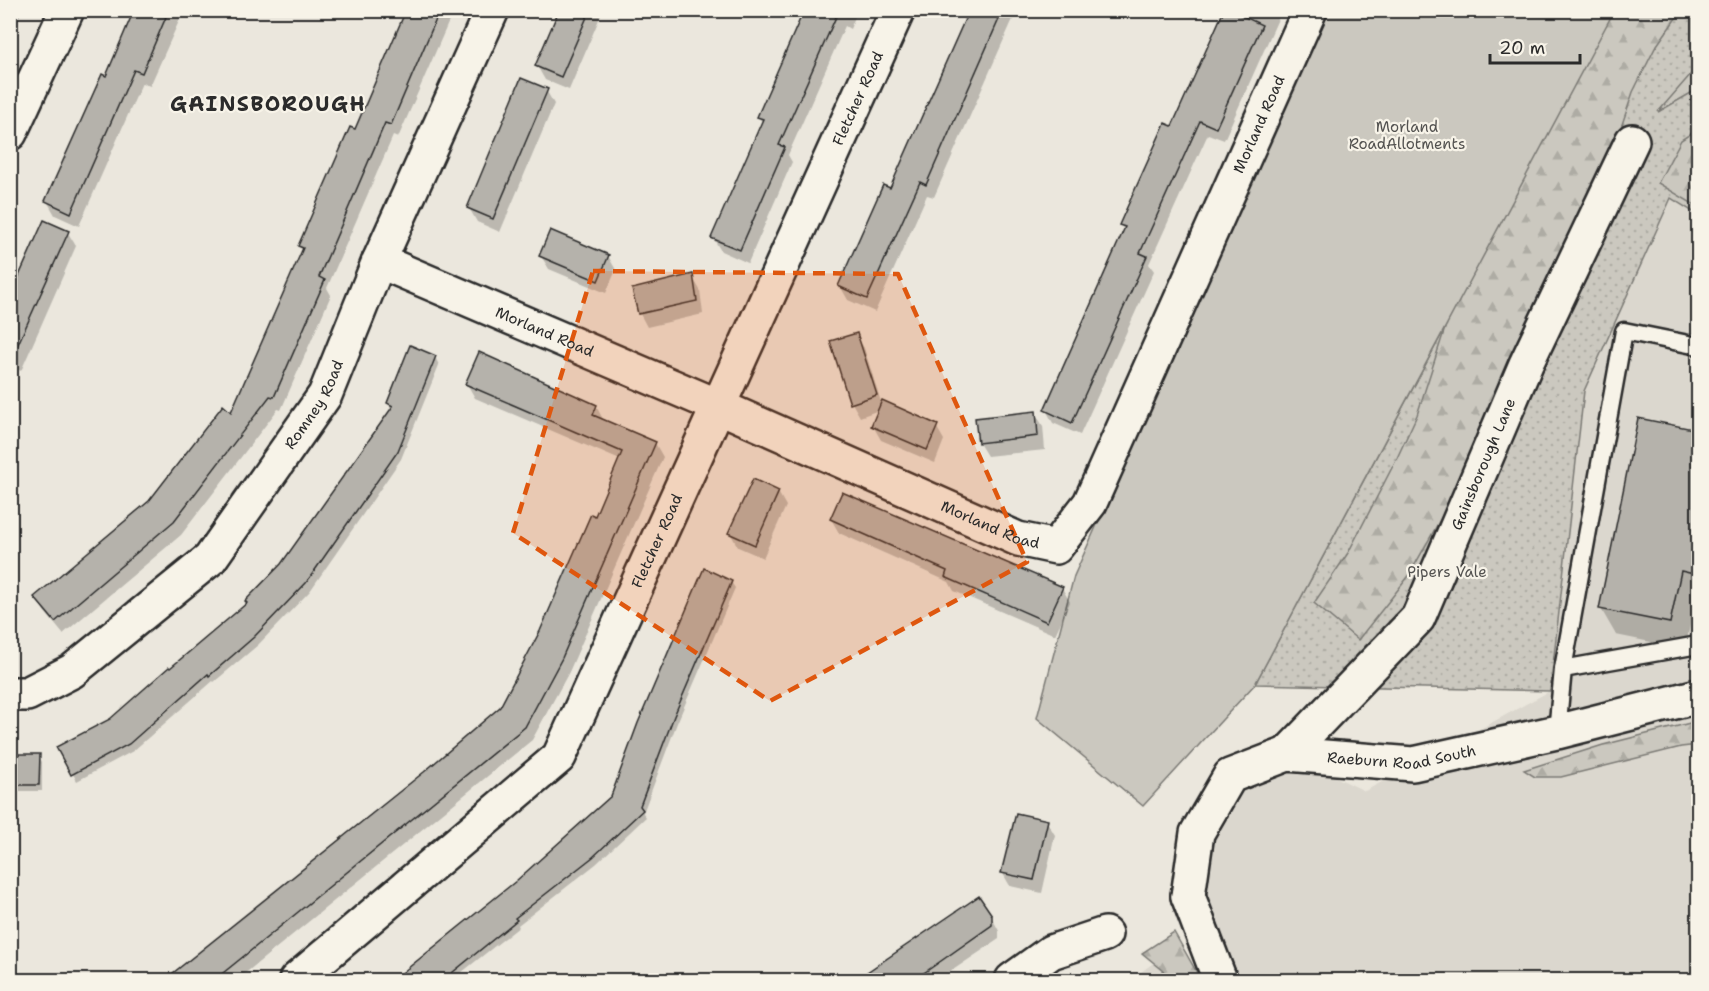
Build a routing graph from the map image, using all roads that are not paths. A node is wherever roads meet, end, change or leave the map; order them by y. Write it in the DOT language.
graph roads {
  1 [pos="67,10"];
  2 [pos="492,10"];
  3 [pos="898,10"];
  4 [pos="1310,10"];
  5 [pos="23,70"];
  6 [pos="10,133"];
  7 [pos="1632,141"];
  8 [pos="379,261"];
  9 [pos="1698,346"];
  10 [pos="718,406"];
  11 [pos="1698,645"];
  12 [pos="1563,669"];
  13 [pos="10,694"];
  14 [pos="1698,696"];
  15 [pos="1557,732"];
  16 [pos="1287,754"];
  17 [pos="1105,934"];
  18 [pos="296,981"];
  19 [pos="1012,981"];
  20 [pos="1220,981"];
  1 -- 5 [label="street"];
  2 -- 8 [label="street, Romney Road"];
  3 -- 10 [label="street, Fletcher Road"];
  4 -- 10 [label="street, Morland Road"];
  5 -- 6 [label="street"];
  7 -- 16 [label="street, Gainsborough Lane"];
  8 -- 10 [label="street, Morland Road"];
  8 -- 13 [label="street, Romney Road"];
  9 -- 12 [label="lane"];
  10 -- 18 [label="street, Fletcher Road"];
  11 -- 12 [label="lane"];
  12 -- 15 [label="lane"];
  14 -- 15 [label="street, Raeburn Road South"];
  15 -- 16 [label="street, Raeburn Road South"];
  16 -- 20 [label="street, Raeburn Road South"];
  17 -- 19 [label="street"];
}
